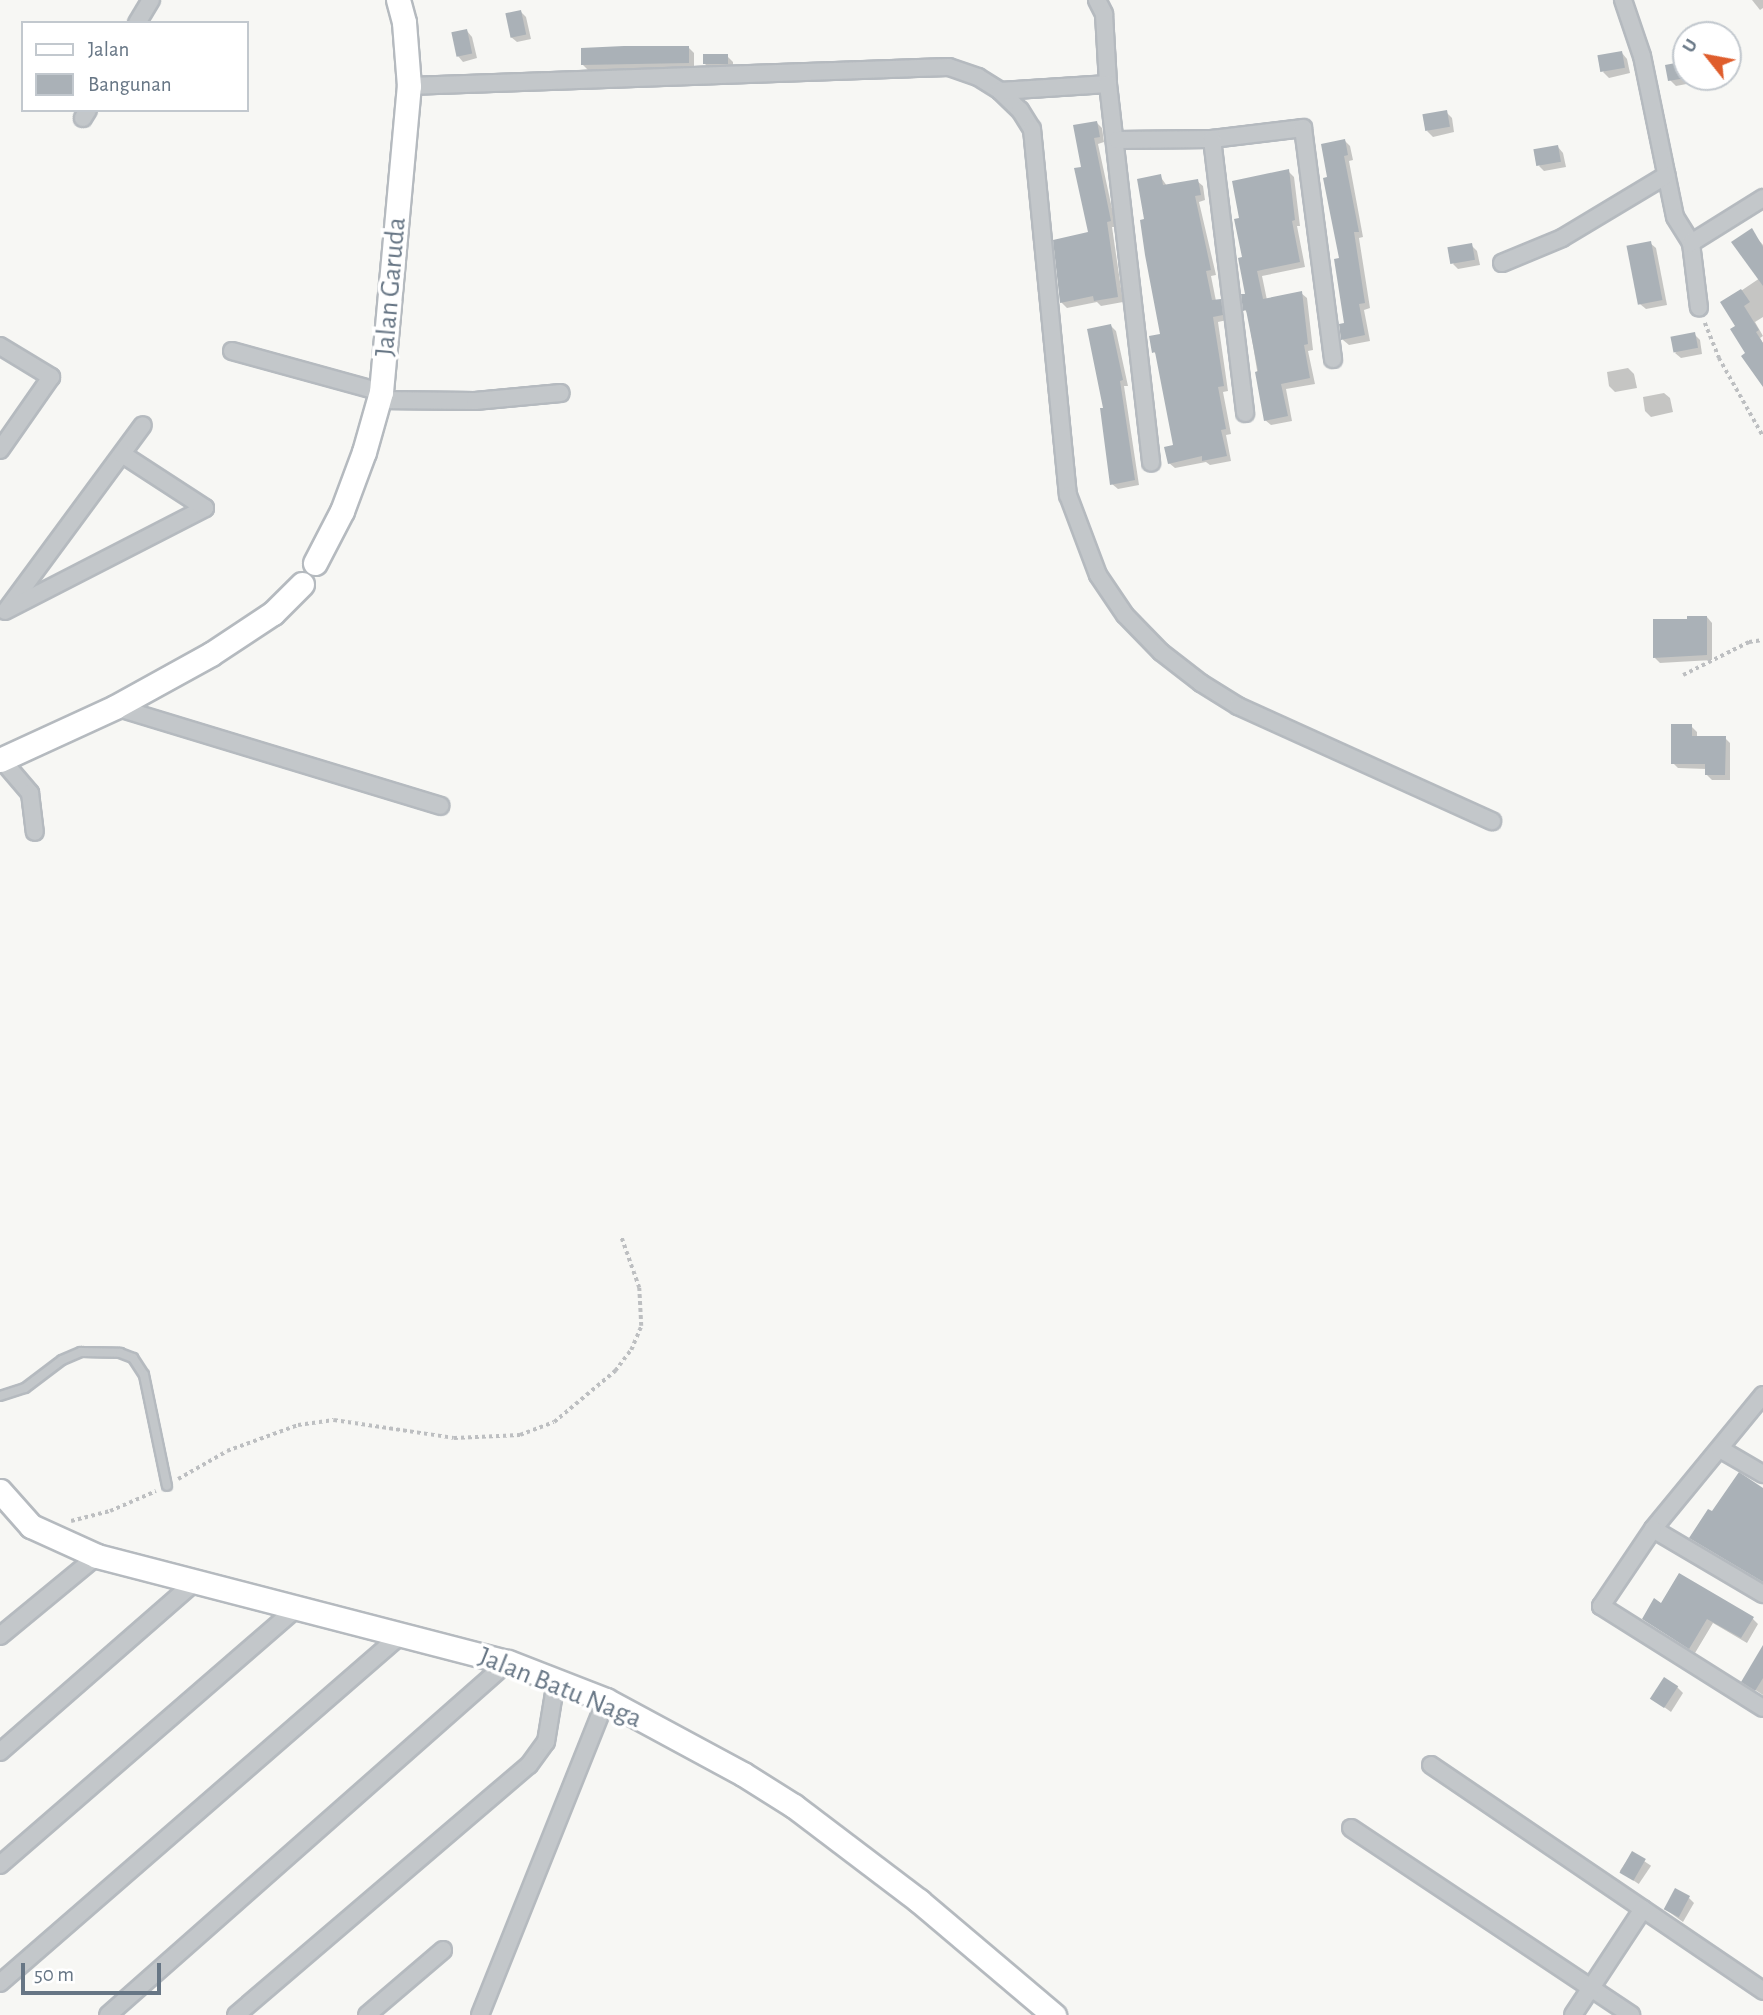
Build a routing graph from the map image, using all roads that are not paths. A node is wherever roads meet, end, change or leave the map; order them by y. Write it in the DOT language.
graph roads {
  1 [pos="151,0"];
  2 [pos="398,0"];
  3 [pos="1097,0"];
  4 [pos="1623,0"];
  5 [pos="138,21"];
  6 [pos="1108,84"];
  7 [pos="409,86"];
  8 [pos="1000,91"];
  9 [pos="1117,139"];
  10 [pos="1212,139"];
  11 [pos="1667,175"];
  12 [pos="1762,202"];
  13 [pos="1691,243"];
  14 [pos="1502,263"];
  15 [pos="1699,308"];
  16 [pos="0,346"];
  17 [pos="232,352"];
  18 [pos="1333,359"];
  19 [pos="561,393"];
  20 [pos="380,396"];
  21 [pos="1245,413"];
  22 [pos="143,425"];
  23 [pos="0,450"];
  24 [pos="122,454"];
  25 [pos="1151,463"];
  26 [pos="315,563"];
  27 [pos="302,584"];
  28 [pos="3,615"];
  29 [pos="116,707"];
  30 [pos="1,760"];
  31 [pos="440,806"];
  32 [pos="1492,821"];
  33 [pos="35,832"];
  34 [pos="1763,1395"];
  35 [pos="0,1396"];
  36 [pos="1720,1449"];
  37 [pos="1763,1474"];
  38 [pos="167,1486"];
  39 [pos="0,1490"];
  40 [pos="1653,1529"];
  41 [pos="97,1556"];
  42 [pos="197,1581"];
  43 [pos="1763,1594"];
  44 [pos="299,1606"];
  45 [pos="403,1633"];
  46 [pos="0,1636"];
  47 [pos="509,1662"];
  48 [pos="556,1681"];
  49 [pos="606,1700"];
  50 [pos="1763,1708"];
  51 [pos="0,1752"];
  52 [pos="1431,1765"];
  53 [pos="1351,1828"];
  54 [pos="0,1865"];
  55 [pos="1643,1909"];
  56 [pos="443,1950"];
  57 [pos="0,1983"];
  58 [pos="1591,1988"];
  59 [pos="1763,1991"];
  60 [pos="108,2015"];
  61 [pos="236,2015"];
  62 [pos="367,2015"];
  63 [pos="480,2015"];
  64 [pos="1054,2015"];
  65 [pos="1573,2015"];
  66 [pos="1631,2015"];
  1 -- 5 [label="street"];
  2 -- 7 [label="street, Jalan Garuda"];
  3 -- 6 [label="street"];
  4 -- 11 [label="street"];
  6 -- 8 [label="street"];
  6 -- 9 [label="street"];
  7 -- 8 [label="street"];
  7 -- 20 [label="street, Jalan Garuda"];
  8 -- 32 [label="street"];
  9 -- 10 [label="street"];
  9 -- 25 [label="street"];
  10 -- 18 [label="street"];
  10 -- 21 [label="street"];
  11 -- 13 [label="street"];
  11 -- 14 [label="street"];
  12 -- 13 [label="street"];
  13 -- 15 [label="street"];
  16 -- 23 [label="street"];
  17 -- 20 [label="street"];
  19 -- 20 [label="street"];
  20 -- 26 [label="street, Jalan Garuda"];
  22 -- 24 [label="street"];
  24 -- 28 [label="street"];
  24 -- 28 [label="street"];
  26 -- 27 [label="street"];
  27 -- 29 [label="street"];
  29 -- 30 [label="street"];
  29 -- 31 [label="street"];
  30 -- 33 [label="street"];
  34 -- 36 [label="street"];
  35 -- 38 [label="lane"];
  36 -- 37 [label="street"];
  36 -- 40 [label="street"];
  39 -- 41 [label="street, Jalan Batu Naga"];
  40 -- 43 [label="street"];
  40 -- 50 [label="street"];
  41 -- 42 [label="street, Jalan Batu Naga"];
  41 -- 46 [label="street"];
  42 -- 44 [label="street, Jalan Batu Naga"];
  42 -- 51 [label="street"];
  44 -- 45 [label="street, Jalan Batu Naga"];
  44 -- 54 [label="street"];
  45 -- 47 [label="street, Jalan Batu Naga"];
  45 -- 57 [label="street"];
  47 -- 48 [label="street, Jalan Batu Naga"];
  47 -- 60 [label="street"];
  48 -- 49 [label="street, Jalan Batu Naga"];
  48 -- 61 [label="street"];
  49 -- 63 [label="street"];
  49 -- 64 [label="street, Jalan Batu Naga"];
  52 -- 55 [label="street"];
  53 -- 58 [label="street"];
  55 -- 58 [label="street"];
  55 -- 59 [label="street"];
  56 -- 62 [label="street"];
  58 -- 65 [label="street"];
  58 -- 66 [label="street"];
}
